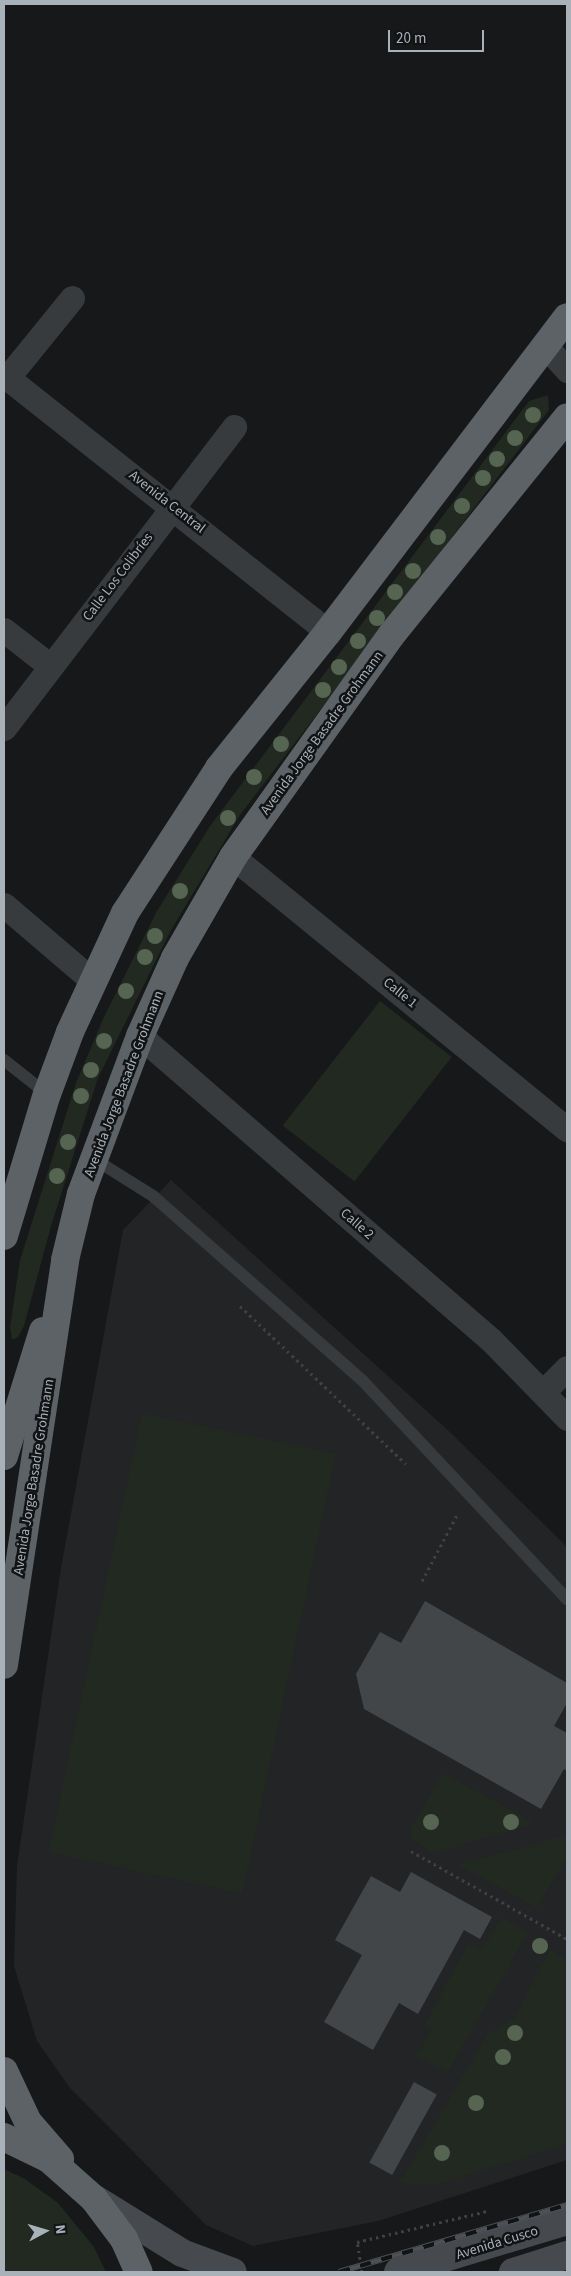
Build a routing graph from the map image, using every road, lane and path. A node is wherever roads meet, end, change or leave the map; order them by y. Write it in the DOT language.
graph roads {
  1 [pos="72,298"];
  2 [pos="567,317"];
  3 [pos="545,346"];
  4 [pos="567,370"];
  5 [pos="5,376"];
  6 [pos="567,417"];
  7 [pos="234,427"];
  8 [pos="172,506"];
  9 [pos="4,630"];
  10 [pos="328,632"];
  11 [pos="50,666"];
  12 [pos="4,728"];
  13 [pos="233,857"];
  14 [pos="4,905"];
  15 [pos="93,981"];
  16 [pos="140,1036"];
  17 [pos="4,1060"];
  18 [pos="47,1094"];
  19 [pos="567,1129"];
  20 [pos="94,1160"];
  21 [pos="4,1236"];
  22 [pos="65,1260"];
  23 [pos="234,1300"];
  24 [pos="567,1368"];
  25 [pos="543,1392"];
  26 [pos="567,1418"];
  27 [pos="4,1456"];
  28 [pos="407,1465"];
  29 [pos="451,1506"];
  30 [pos="422,1581"];
  31 [pos="567,1599"];
  32 [pos="4,1665"];
  33 [pos="411,1851"];
  34 [pos="567,1939"];
  35 [pos="4,2071"];
  36 [pos="4,2137"];
  37 [pos="87,2192"];
  38 [pos="492,2209"];
  39 [pos="567,2221"];
  40 [pos="567,2255"];
  41 [pos="139,2272"];
  42 [pos="232,2272"];
  43 [pos="362,2272"];
  44 [pos="398,2272"];
  45 [pos="513,2272"];
  1 -- 5 [label="street"];
  2 -- 3 [label="highway"];
  3 -- 4 [label="street"];
  3 -- 10 [label="highway"];
  5 -- 8 [label="street, Avenida Central"];
  6 -- 13 [label="highway, Avenida Jorge Basadre Grohmann"];
  7 -- 8 [label="street, Calle Los Colibríes"];
  8 -- 10 [label="street, Avenida Central"];
  8 -- 11 [label="street, Calle Los Colibríes"];
  9 -- 11 [label="street"];
  10 -- 15 [label="highway"];
  11 -- 12 [label="street, Calle Los Colibríes"];
  13 -- 16 [label="highway, Avenida Jorge Basadre Grohmann"];
  13 -- 19 [label="street, Calle 1"];
  14 -- 15 [label="street"];
  15 -- 18 [label="highway"];
  16 -- 20 [label="highway, Avenida Jorge Basadre Grohmann"];
  16 -- 25 [label="street, Calle 2"];
  17 -- 18 [label="lane"];
  18 -- 21 [label="highway"];
  20 -- 22 [label="highway, Avenida Jorge Basadre Grohmann"];
  20 -- 31 [label="lane"];
  22 -- 27 [label="highway"];
  22 -- 32 [label="highway, Avenida Jorge Basadre Grohmann"];
  23 -- 28 [label="path"];
  24 -- 25 [label="street"];
  25 -- 26 [label="street, Calle 2"];
  29 -- 30 [label="path"];
  33 -- 34 [label="path"];
  35 -- 37 [label="highway"];
  36 -- 37 [label="highway"];
  37 -- 41 [label="highway"];
  37 -- 42 [label="main road"];
  38 -- 43 [label="path"];
  39 -- 44 [label="main road, Avenida Cusco"];
  40 -- 45 [label="main road"];
}
